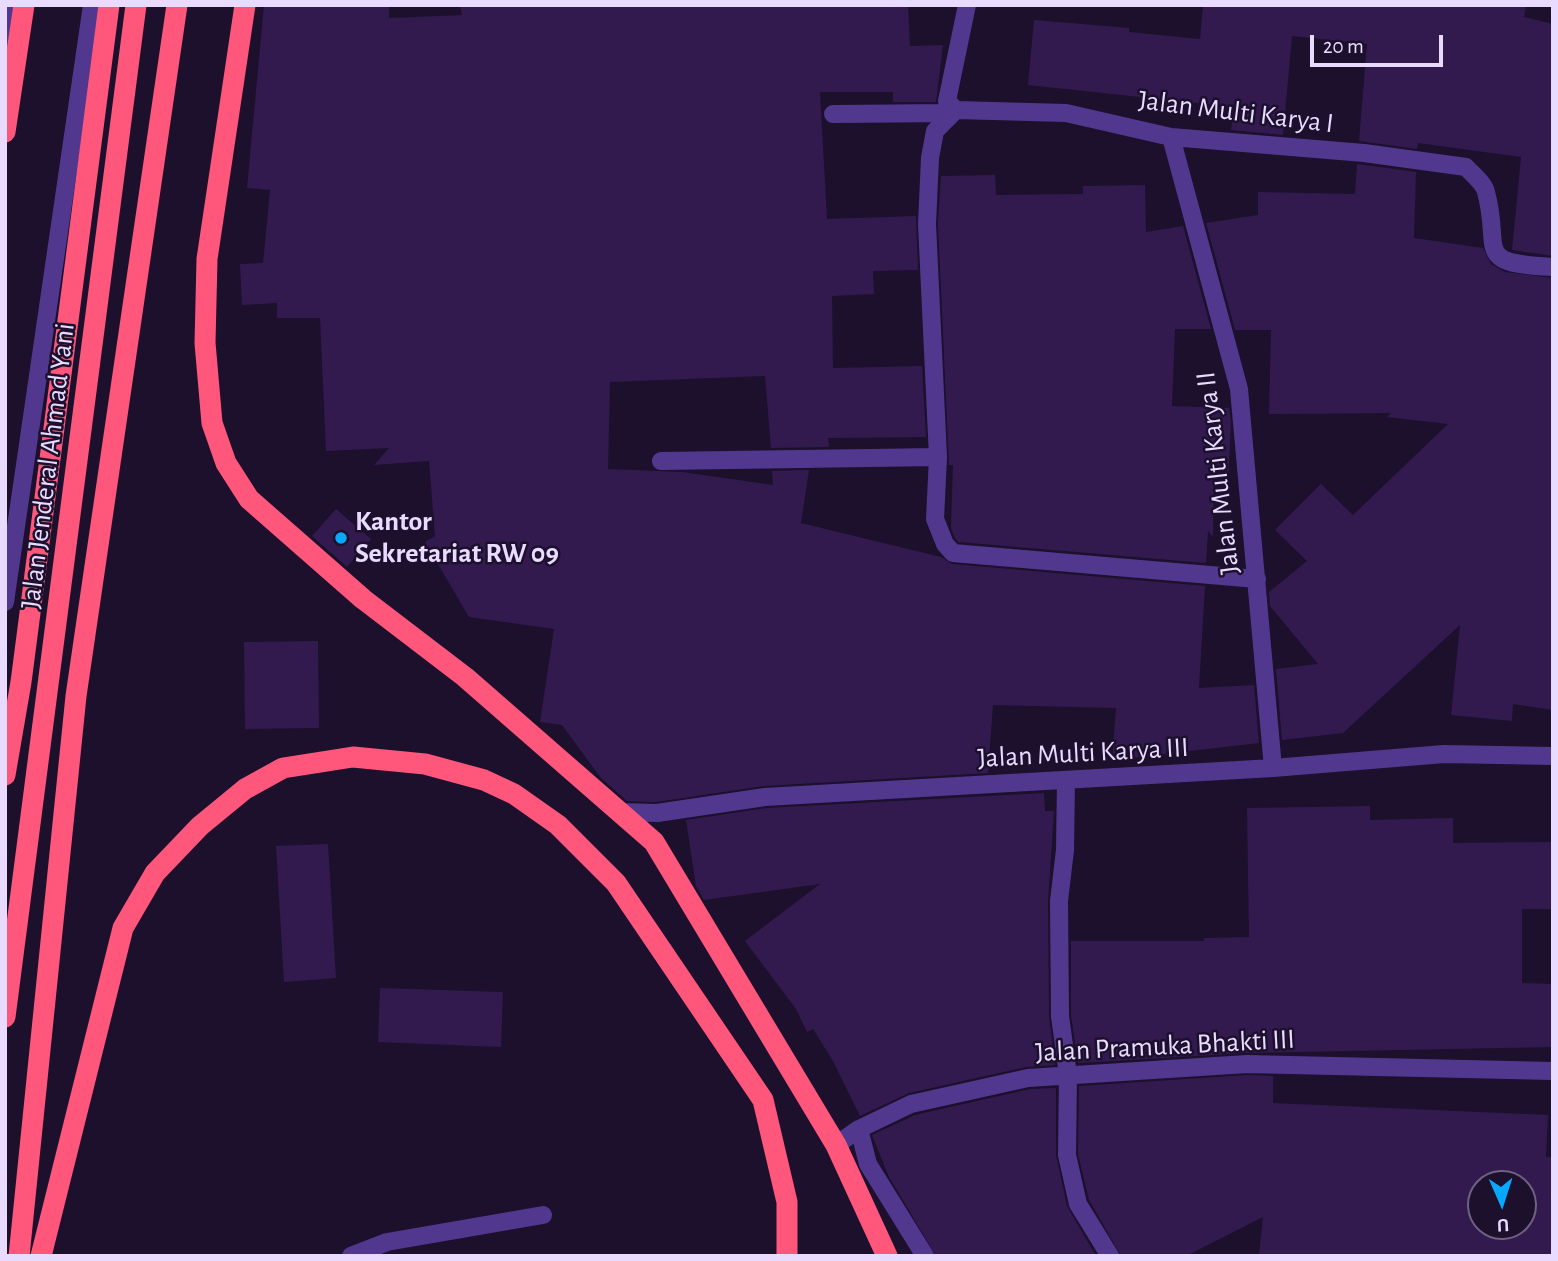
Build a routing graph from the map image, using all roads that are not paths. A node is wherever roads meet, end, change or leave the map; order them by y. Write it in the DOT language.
graph roads {
  1 [pos="12,5"];
  2 [pos="24,5"];
  3 [pos="92,5"];
  4 [pos="109,5"];
  5 [pos="136,5"];
  6 [pos="177,5"];
  7 [pos="245,5"];
  8 [pos="967,5"];
  9 [pos="5,55"];
  10 [pos="953,111"];
  11 [pos="833,114"];
  12 [pos="5,132"];
  13 [pos="1171,137"];
  14 [pos="1553,267"];
  15 [pos="938,457"];
  16 [pos="661,461"];
  17 [pos="1257,579"];
  18 [pos="5,602"];
  19 [pos="1553,756"];
  20 [pos="1273,768"];
  21 [pos="5,775"];
  22 [pos="1066,780"];
  23 [pos="618,812"];
  24 [pos="5,1017"];
  25 [pos="1553,1071"];
  26 [pos="1068,1075"];
  27 [pos="859,1129"];
  28 [pos="836,1145"];
  29 [pos="543,1215"];
  30 [pos="19,1256"];
  31 [pos="41,1256"];
  32 [pos="351,1256"];
  33 [pos="787,1256"];
  34 [pos="887,1256"];
  35 [pos="925,1256"];
  36 [pos="1110,1256"];
  1 -- 9 [label="street"];
  2 -- 12 [label="highway"];
  3 -- 18 [label="street"];
  4 -- 21 [label="highway"];
  5 -- 24 [label="highway, Jalan Jenderal Ahmad Yani"];
  6 -- 30 [label="highway"];
  7 -- 23 [label="highway"];
  8 -- 10 [label="street"];
  10 -- 11 [label="street, Jalan Multi Karya I"];
  10 -- 13 [label="street, Jalan Multi Karya I"];
  10 -- 15 [label="street"];
  13 -- 14 [label="street, Jalan Multi Karya I"];
  13 -- 17 [label="street, Jalan Multi Karya II"];
  15 -- 16 [label="street"];
  15 -- 17 [label="street"];
  17 -- 20 [label="street, Jalan Multi Karya II"];
  19 -- 20 [label="street, Jalan Multi Karya III"];
  20 -- 22 [label="street, Jalan Multi Karya III"];
  22 -- 23 [label="street, Jalan Multi Karya III"];
  22 -- 26 [label="street"];
  23 -- 28 [label="highway"];
  25 -- 26 [label="street, Jalan Pramuka Bhakti III"];
  26 -- 27 [label="street, Jalan Pramuka Bhakti III"];
  26 -- 36 [label="street"];
  27 -- 28 [label="street, Jalan Pramuka Bhakti III"];
  27 -- 35 [label="street"];
  28 -- 34 [label="highway"];
  29 -- 32 [label="street"];
  31 -- 33 [label="highway"];
}
